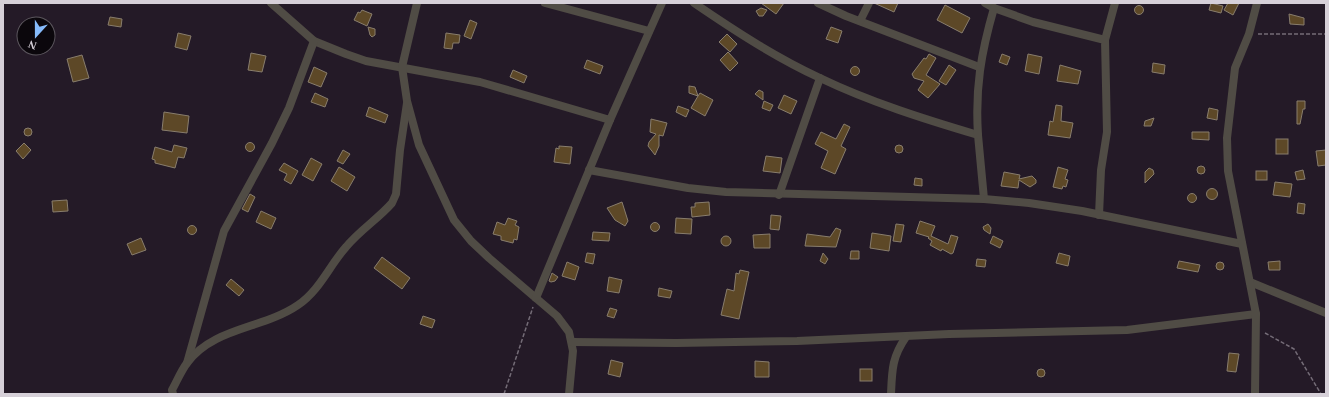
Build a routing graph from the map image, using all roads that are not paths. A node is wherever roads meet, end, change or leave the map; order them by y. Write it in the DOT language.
graph roads {
  1 [pos="417,3"];
  2 [pos="545,3"];
  3 [pos="662,3"];
  4 [pos="694,3"];
  5 [pos="818,3"];
  6 [pos="869,3"];
  7 [pos="985,3"];
  8 [pos="1115,3"];
  9 [pos="1257,3"];
  10 [pos="274,4"];
  11 [pos="994,8"];
  12 [pos="860,21"];
  13 [pos="649,31"];
  14 [pos="1105,40"];
  15 [pos="314,41"];
  16 [pos="402,67"];
  17 [pos="979,67"];
  18 [pos="820,78"];
  19 [pos="407,101"];
  20 [pos="610,120"];
  21 [pos="978,135"];
  22 [pos="589,170"];
  23 [pos="779,195"];
  24 [pos="984,199"];
  25 [pos="1099,215"];
  26 [pos="1242,244"];
  27 [pos="1250,282"];
  28 [pos="536,298"];
  29 [pos="1326,313"];
  30 [pos="1256,314"];
  31 [pos="906,337"];
  32 [pos="572,342"];
  33 [pos="187,363"];
  34 [pos="173,394"];
  35 [pos="569,394"];
  36 [pos="890,394"];
  37 [pos="1255,394"];
  1 -- 16 [label="street"];
  2 -- 13 [label="street"];
  3 -- 13 [label="street"];
  4 -- 18 [label="street"];
  5 -- 12 [label="street"];
  6 -- 12 [label="street"];
  7 -- 11 [label="street"];
  8 -- 14 [label="street"];
  9 -- 26 [label="street"];
  10 -- 15 [label="street"];
  11 -- 14 [label="street"];
  11 -- 17 [label="street"];
  12 -- 17 [label="street"];
  13 -- 20 [label="street"];
  14 -- 25 [label="street"];
  15 -- 16 [label="street"];
  15 -- 33 [label="street"];
  16 -- 19 [label="street"];
  16 -- 20 [label="street"];
  17 -- 21 [label="street"];
  18 -- 21 [label="street"];
  18 -- 23 [label="street"];
  19 -- 28 [label="street"];
  19 -- 33 [label="street"];
  20 -- 22 [label="street"];
  21 -- 24 [label="street"];
  22 -- 23 [label="street"];
  22 -- 28 [label="street"];
  23 -- 24 [label="street"];
  24 -- 25 [label="street"];
  25 -- 26 [label="street"];
  26 -- 27 [label="street"];
  27 -- 29 [label="street"];
  27 -- 30 [label="street"];
  28 -- 32 [label="street"];
  30 -- 31 [label="street"];
  30 -- 37 [label="street"];
  31 -- 32 [label="street"];
  31 -- 36 [label="street"];
  32 -- 35 [label="street"];
  33 -- 34 [label="street"];
}
